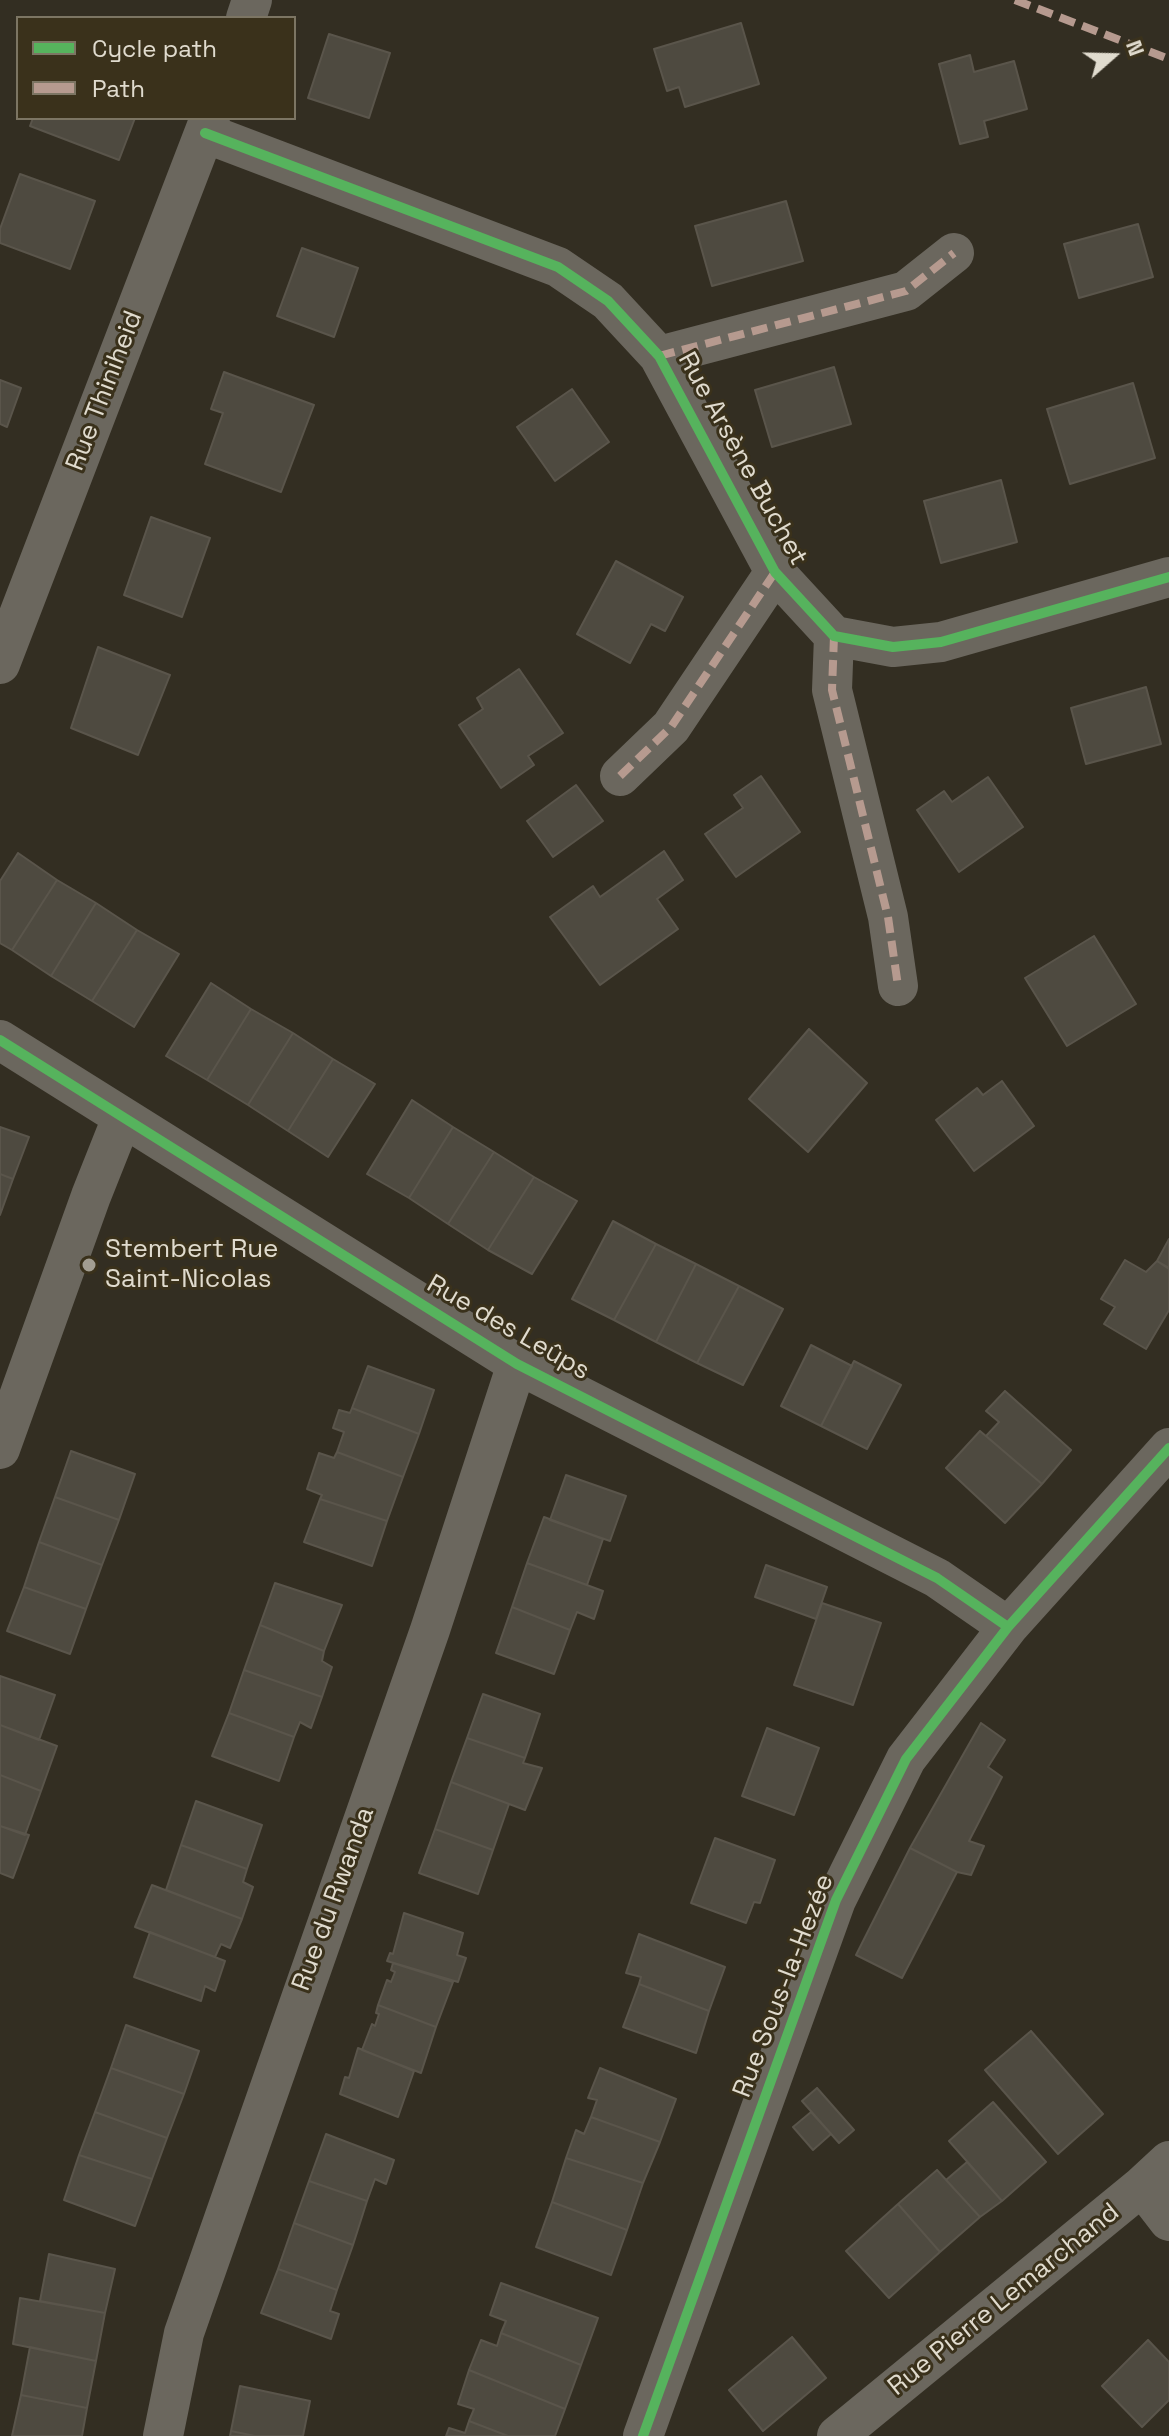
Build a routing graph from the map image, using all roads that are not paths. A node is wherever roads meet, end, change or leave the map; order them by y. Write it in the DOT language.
graph roads {
  1 [pos="208,126"];
  2 [pos="954,253"];
  3 [pos="659,356"];
  4 [pos="775,572"];
  5 [pos="1169,577"];
  6 [pos="834,636"];
  7 [pos="0,664"];
  8 [pos="620,776"];
  9 [pos="898,986"];
  10 [pos="0,1040"];
  11 [pos="122,1118"];
  12 [pos="517,1364"];
  13 [pos="1169,1448"];
  14 [pos="0,1449"];
  15 [pos="1008,1627"];
  16 [pos="1156,2174"];
  17 [pos="1169,2221"];
  18 [pos="163,2436"];
  19 [pos="643,2436"];
  20 [pos="837,2436"];
  1 -- 3 [label="street, Rue Arsène Buchet"];
  1 -- 7 [label="street, Rue Thiniheid"];
  2 -- 3 [label="street, Rue Arsène Buchet"];
  3 -- 4 [label="street, Rue Arsène Buchet"];
  4 -- 6 [label="street, Rue Arsène Buchet"];
  4 -- 8 [label="street, Rue Arsène Buchet"];
  5 -- 6 [label="street"];
  6 -- 9 [label="street"];
  10 -- 11 [label="street, Rue des Leûps"];
  11 -- 12 [label="street, Rue des Leûps"];
  11 -- 14 [label="street"];
  12 -- 15 [label="street, Rue des Leûps"];
  12 -- 18 [label="street, Rue du Rwanda"];
  13 -- 15 [label="street, Rue Sous-la-Hezée"];
  15 -- 19 [label="street, Rue Sous-la-Hezée"];
  16 -- 17 [label="street"];
  16 -- 20 [label="street, Rue Pierre Lemarchand"];
}
